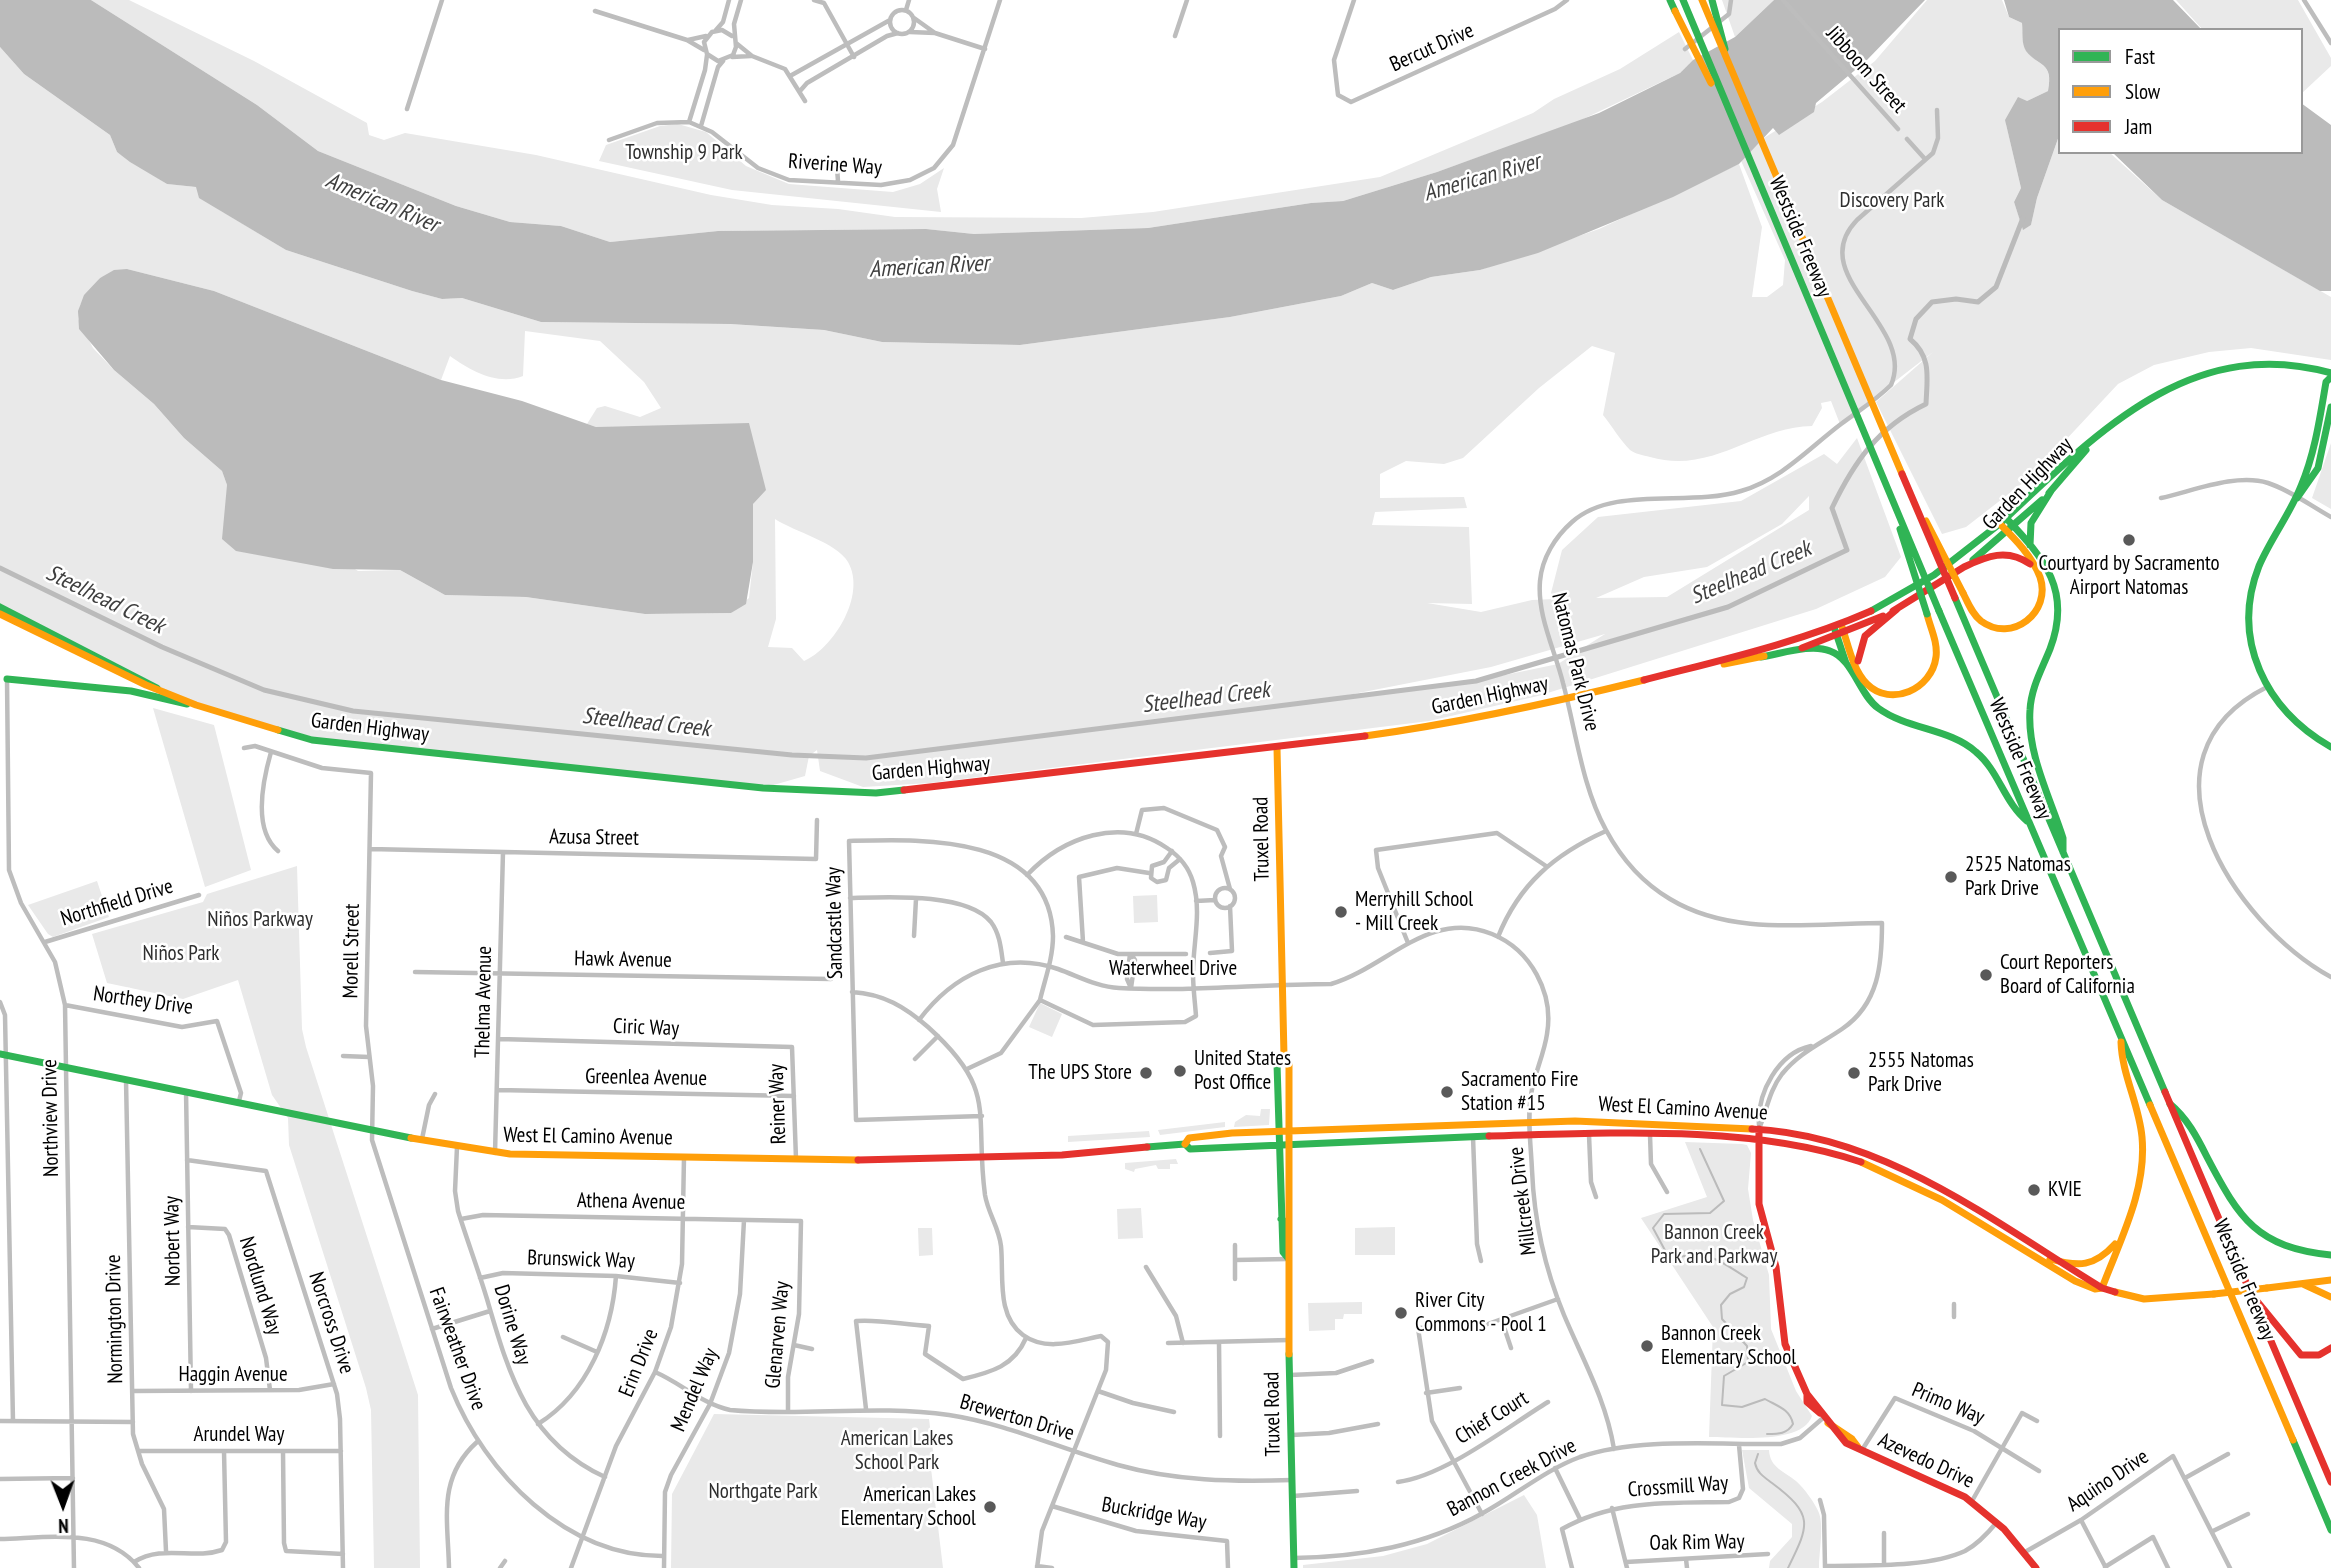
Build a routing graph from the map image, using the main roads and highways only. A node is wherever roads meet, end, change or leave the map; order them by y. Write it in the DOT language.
graph roads {
  1 [pos="1670,0"];
  2 [pos="1682,0"];
  3 [pos="1702,0"];
  4 [pos="1712,0"];
  5 [pos="1731,74"];
  6 [pos="1735,130"];
  7 [pos="2331,375"];
  8 [pos="2331,407"];
  9 [pos="2101,432"];
  10 [pos="1903,477"];
  11 [pos="2051,491"];
  12 [pos="1891,498"];
  13 [pos="2297,498"];
  14 [pos="2003,521"];
  15 [pos="2011,529"];
  16 [pos="2030,546"];
  17 [pos="1964,567"];
  18 [pos="2037,573"];
  19 [pos="0,607"];
  20 [pos="1897,609"];
  21 [pos="0,614"];
  22 [pos="1837,626"];
  23 [pos="1841,634"];
  24 [pos="1761,657"];
  25 [pos="1858,669"];
  26 [pos="1849,671"];
  27 [pos="1667,674"];
  28 [pos="3,679"];
  29 [pos="158,689"];
  30 [pos="196,705"];
  31 [pos="2331,747"];
  32 [pos="1277,748"];
  33 [pos="2028,822"];
  34 [pos="2063,856"];
  35 [pos="2121,1038"];
  36 [pos="3,1054"];
  37 [pos="1284,1056"];
  38 [pos="2169,1104"];
  39 [pos="1759,1129"];
  40 [pos="1290,1130"];
  41 [pos="1278,1131"];
  42 [pos="1758,1140"];
  43 [pos="1290,1143"];
  44 [pos="1185,1144"];
  45 [pos="1278,1144"];
  46 [pos="2118,1241"];
  47 [pos="1289,1255"];
  48 [pos="2331,1255"];
  49 [pos="2050,1259"];
  50 [pos="2331,1280"];
  51 [pos="2303,1284"];
  52 [pos="2102,1288"];
  53 [pos="2252,1297"];
  54 [pos="2331,1297"];
  55 [pos="2331,1348"];
  56 [pos="2331,1482"];
  57 [pos="2331,1530"];
  58 [pos="1294,1568"];
  59 [pos="2036,1568"];
  1 -- 6 [label="main road, bridge"];
  2 -- 6 [label="main road, Westside Freeway, bridge"];
  3 -- 5 [label="main road, Westside Freeway, bridge"];
  4 -- 5 [label="main road, bridge"];
  5 -- 10 [label="main road, Westside Freeway, bridge"];
  6 -- 12 [label="main road, Westside Freeway, bridge"];
  7 -- 9 [label="main road, Garden Highway"];
  7 -- 13 [label="main road"];
  8 -- 13 [label="main road"];
  9 -- 11 [label="main road, Garden Highway"];
  9 -- 14 [label="main road, Garden Highway"];
  10 -- 18 [label="main road, bridge"];
  10 -- 34 [label="main road, Westside Freeway, bridge"];
  11 -- 15 [label="main road, Garden Highway"];
  11 -- 16 [label="main road"];
  12 -- 25 [label="main road, bridge"];
  12 -- 33 [label="main road, Westside Freeway, bridge"];
  13 -- 31 [label="main road"];
  14 -- 15 [label="main road"];
  14 -- 22 [label="main road, Garden Highway"];
  15 -- 16 [label="main road"];
  15 -- 17 [label="main road, Garden Highway"];
  15 -- 18 [label="main road"];
  16 -- 34 [label="main road"];
  17 -- 18 [label="main road"];
  17 -- 20 [label="main road, Garden Highway"];
  19 -- 29 [label="main road"];
  20 -- 23 [label="main road, Garden Highway"];
  20 -- 25 [label="main road"];
  21 -- 29 [label="main road"];
  22 -- 23 [label="main road"];
  22 -- 27 [label="main road, Garden Highway"];
  23 -- 24 [label="main road, Garden Highway"];
  23 -- 25 [label="main road"];
  23 -- 26 [label="main road"];
  24 -- 26 [label="main road"];
  24 -- 27 [label="main road, Garden Highway"];
  26 -- 33 [label="main road"];
  27 -- 32 [label="main road, Garden Highway"];
  28 -- 30 [label="main road"];
  29 -- 30 [label="main road"];
  30 -- 32 [label="main road, Garden Highway"];
  32 -- 37 [label="main road, Truxel Road"];
  33 -- 35 [label="main road, Westside Freeway"];
  34 -- 38 [label="main road, Westside Freeway"];
  35 -- 46 [label="main road"];
  35 -- 57 [label="main road, Westside Freeway"];
  36 -- 44 [label="main road, West El Camino Avenue"];
  37 -- 40 [label="main road, Truxel Road"];
  37 -- 41 [label="main road, Truxel Road"];
  38 -- 48 [label="main road"];
  38 -- 53 [label="main road, Westside Freeway"];
  39 -- 40 [label="main road, West El Camino Avenue"];
  39 -- 42 [label="main road, Azevedo Drive"];
  39 -- 49 [label="main road, West El Camino Avenue"];
  40 -- 41 [label="main road, West El Camino Avenue"];
  40 -- 43 [label="main road, Truxel Road"];
  41 -- 44 [label="main road, West El Camino Avenue"];
  41 -- 45 [label="main road, Truxel Road"];
  42 -- 43 [label="main road, West El Camino Avenue"];
  42 -- 52 [label="main road, West El Camino Avenue"];
  42 -- 59 [label="main road, Azevedo Drive"];
  43 -- 45 [label="main road, West El Camino Avenue"];
  43 -- 47 [label="main road, Truxel Road"];
  44 -- 45 [label="main road, West El Camino Avenue"];
  45 -- 47 [label="main road, Truxel Road"];
  46 -- 49 [label="main road"];
  46 -- 52 [label="main road"];
  47 -- 58 [label="main road, Truxel Road"];
  49 -- 52 [label="main road, West El Camino Avenue"];
  50 -- 51 [label="main road, West El Camino Avenue"];
  51 -- 52 [label="main road, West El Camino Avenue, bridge"];
  51 -- 54 [label="main road"];
  53 -- 55 [label="main road"];
  53 -- 56 [label="main road, Westside Freeway"];
}
